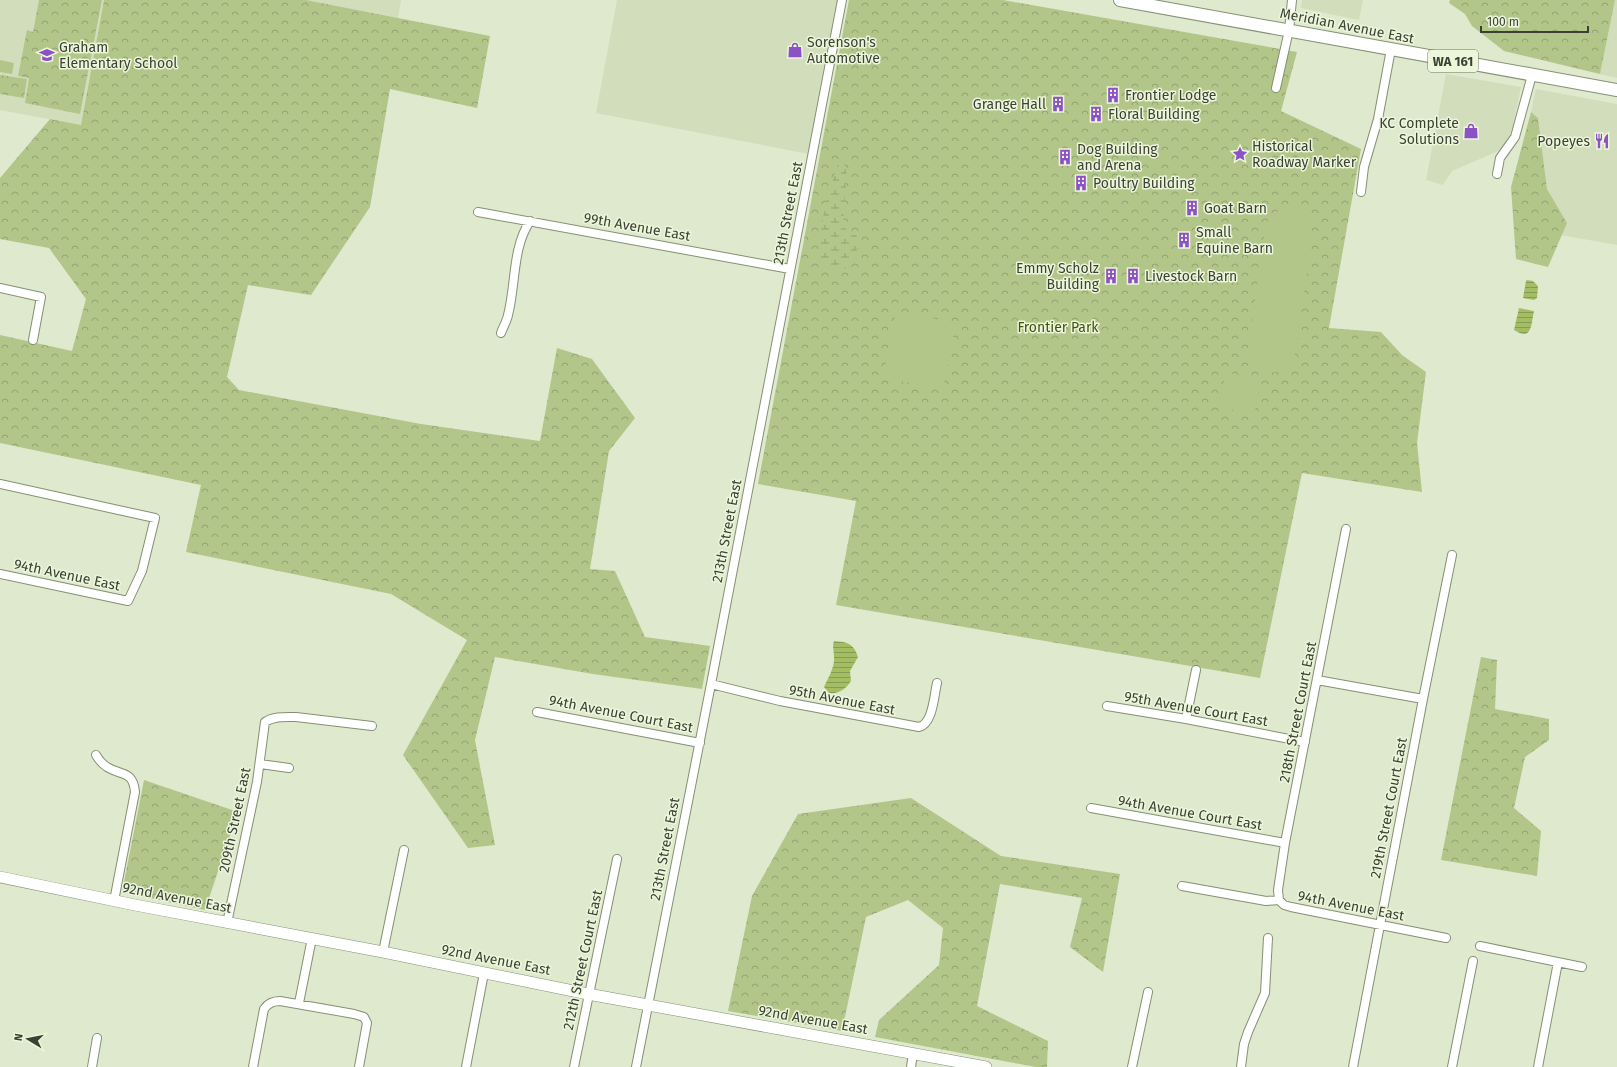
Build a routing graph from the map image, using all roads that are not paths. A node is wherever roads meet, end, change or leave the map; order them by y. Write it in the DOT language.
graph roads {
  1 [pos="842,0"];
  2 [pos="1120,0"];
  3 [pos="1292,0"];
  4 [pos="1289,30"];
  5 [pos="1391,49"];
  6 [pos="1532,75"];
  7 [pos="1276,88"];
  8 [pos="1617,90"];
  9 [pos="1497,174"];
  10 [pos="1362,192"];
  11 [pos="478,212"];
  12 [pos="530,221"];
  13 [pos="790,268"];
  14 [pos="0,288"];
  15 [pos="501,332"];
  16 [pos="33,340"];
  17 [pos="0,484"];
  18 [pos="1346,529"];
  19 [pos="1452,555"];
  20 [pos="0,574"];
  21 [pos="1196,670"];
  22 [pos="1317,680"];
  23 [pos="937,683"];
  24 [pos="711,684"];
  25 [pos="1423,699"];
  26 [pos="1107,706"];
  27 [pos="537,712"];
  28 [pos="1186,719"];
  29 [pos="372,726"];
  30 [pos="1305,742"];
  31 [pos="700,743"];
  32 [pos="96,755"];
  33 [pos="260,764"];
  34 [pos="290,768"];
  35 [pos="1091,808"];
  36 [pos="1285,844"];
  37 [pos="404,850"];
  38 [pos="617,858"];
  39 [pos="0,877"];
  40 [pos="1182,886"];
  41 [pos="1279,900"];
  42 [pos="114,901"];
  43 [pos="227,923"];
  44 [pos="1380,925"];
  45 [pos="312,938"];
  46 [pos="1268,938"];
  47 [pos="1446,938"];
  48 [pos="1480,946"];
  49 [pos="383,952"];
  50 [pos="1473,961"];
  51 [pos="1558,962"];
  52 [pos="1582,967"];
  53 [pos="484,972"];
  54 [pos="1148,992"];
  55 [pos="588,994"];
  56 [pos="299,1003"];
  57 [pos="648,1005"];
  58 [pos="98,1038"];
  59 [pos="913,1053"];
  60 [pos="92,1067"];
  61 [pos="253,1067"];
  62 [pos="359,1067"];
  63 [pos="466,1067"];
  64 [pos="574,1067"];
  65 [pos="636,1067"];
  66 [pos="911,1067"];
  67 [pos="986,1067"];
  68 [pos="1132,1067"];
  69 [pos="1241,1067"];
  70 [pos="1353,1067"];
  71 [pos="1452,1067"];
  72 [pos="1538,1067"];
  1 -- 13 [label="street, 213th Street East"];
  2 -- 4 [label="main road, Meridian Avenue East / WA 161"];
  3 -- 4 [label="street"];
  4 -- 5 [label="main road, Meridian Avenue East / WA 161"];
  4 -- 7 [label="street"];
  5 -- 6 [label="main road, Meridian Avenue East / WA 161"];
  5 -- 10 [label="street"];
  6 -- 8 [label="main road, Meridian Avenue East / WA 161"];
  6 -- 9 [label="street"];
  11 -- 12 [label="street, 99th Avenue East"];
  12 -- 13 [label="street, 99th Avenue East"];
  12 -- 15 [label="street"];
  13 -- 24 [label="street, 213th Street East"];
  14 -- 16 [label="street"];
  17 -- 20 [label="street, 94th Avenue East"];
  18 -- 22 [label="street, 218th Street Court East"];
  19 -- 25 [label="street, 219th Street Court East"];
  21 -- 28 [label="street"];
  22 -- 25 [label="street"];
  22 -- 30 [label="street, 218th Street Court East"];
  23 -- 24 [label="street, 95th Avenue East"];
  24 -- 31 [label="street, 213th Street East"];
  25 -- 44 [label="street, 219th Street Court East"];
  26 -- 28 [label="street, 95th Avenue Court East"];
  27 -- 31 [label="street, 94th Avenue Court East"];
  28 -- 30 [label="street, 95th Avenue Court East"];
  29 -- 33 [label="street, 209th Street East"];
  30 -- 36 [label="street, 218th Street Court East"];
  31 -- 57 [label="street, 213th Street East"];
  32 -- 42 [label="street"];
  33 -- 34 [label="street"];
  33 -- 43 [label="street, 209th Street East"];
  35 -- 36 [label="street, 94th Avenue Court East"];
  36 -- 41 [label="street, 218th Street Court East"];
  37 -- 49 [label="street"];
  38 -- 55 [label="street, 212th Street Court East"];
  39 -- 42 [label="street, 92nd Avenue East"];
  40 -- 41 [label="street, 94th Avenue East"];
  41 -- 44 [label="street, 94th Avenue East"];
  42 -- 43 [label="street, 92nd Avenue East"];
  43 -- 45 [label="street, 92nd Avenue East"];
  44 -- 47 [label="street, 94th Avenue East"];
  44 -- 70 [label="street, 219th Street Court East"];
  45 -- 49 [label="street, 92nd Avenue East"];
  45 -- 56 [label="street"];
  46 -- 69 [label="street"];
  48 -- 51 [label="street"];
  49 -- 53 [label="street, 92nd Avenue East"];
  50 -- 71 [label="street"];
  51 -- 52 [label="street"];
  51 -- 72 [label="street"];
  53 -- 55 [label="street, 92nd Avenue East"];
  53 -- 63 [label="street"];
  54 -- 68 [label="street"];
  55 -- 57 [label="street, 92nd Avenue East"];
  55 -- 64 [label="street, 212th Street Court East"];
  56 -- 61 [label="street"];
  56 -- 62 [label="street"];
  57 -- 59 [label="street, 92nd Avenue East"];
  57 -- 65 [label="street, 213th Street East"];
  58 -- 60 [label="street"];
  59 -- 66 [label="street"];
  59 -- 67 [label="street, 92nd Avenue East"];
}
